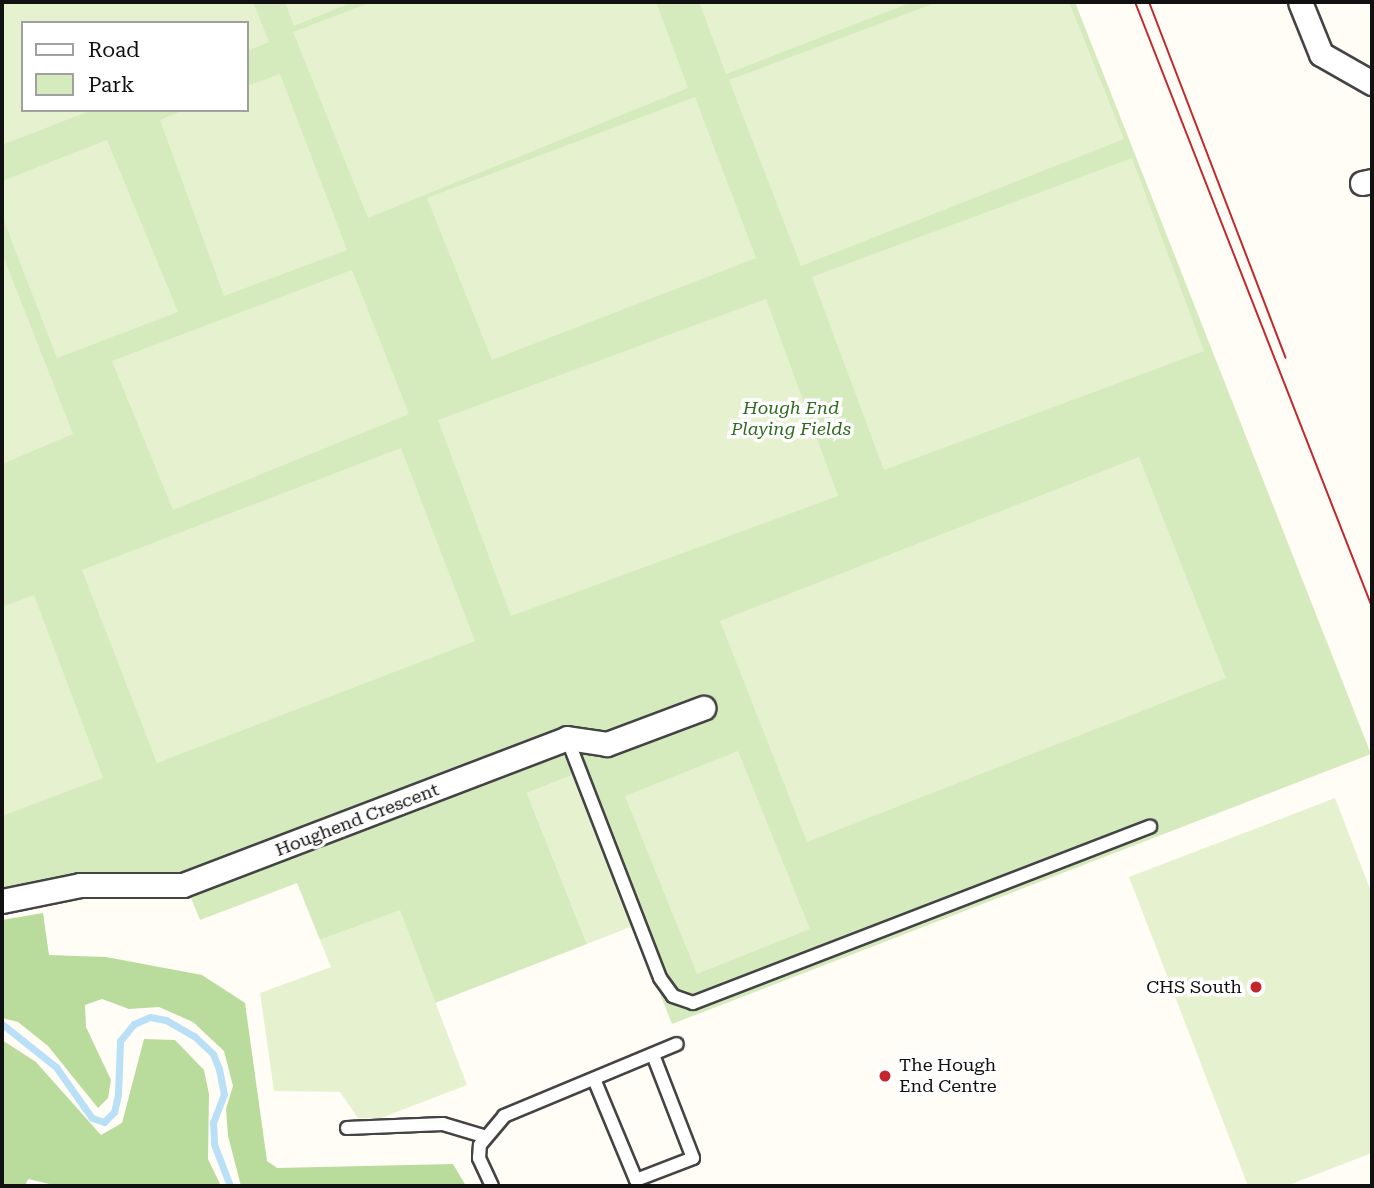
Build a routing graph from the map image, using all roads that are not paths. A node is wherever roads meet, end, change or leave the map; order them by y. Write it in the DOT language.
graph roads {
  1 [pos="1300,2"];
  2 [pos="1372,83"];
  3 [pos="703,708"];
  4 [pos="568,738"];
  5 [pos="1150,827"];
  6 [pos="2,901"];
  7 [pos="677,1044"];
  8 [pos="653,1055"];
  9 [pos="594,1079"];
  10 [pos="347,1128"];
  11 [pos="483,1136"];
  12 [pos="492,1186"];
  1 -- 2 [label="street"];
  3 -- 4 [label="street, Houghend Crescent"];
  4 -- 5 [label="lane"];
  4 -- 6 [label="street, Houghend Crescent"];
  7 -- 8 [label="lane"];
  8 -- 9 [label="lane"];
  8 -- 9 [label="lane"];
  9 -- 11 [label="lane"];
  10 -- 11 [label="lane"];
  11 -- 12 [label="lane"];
}
